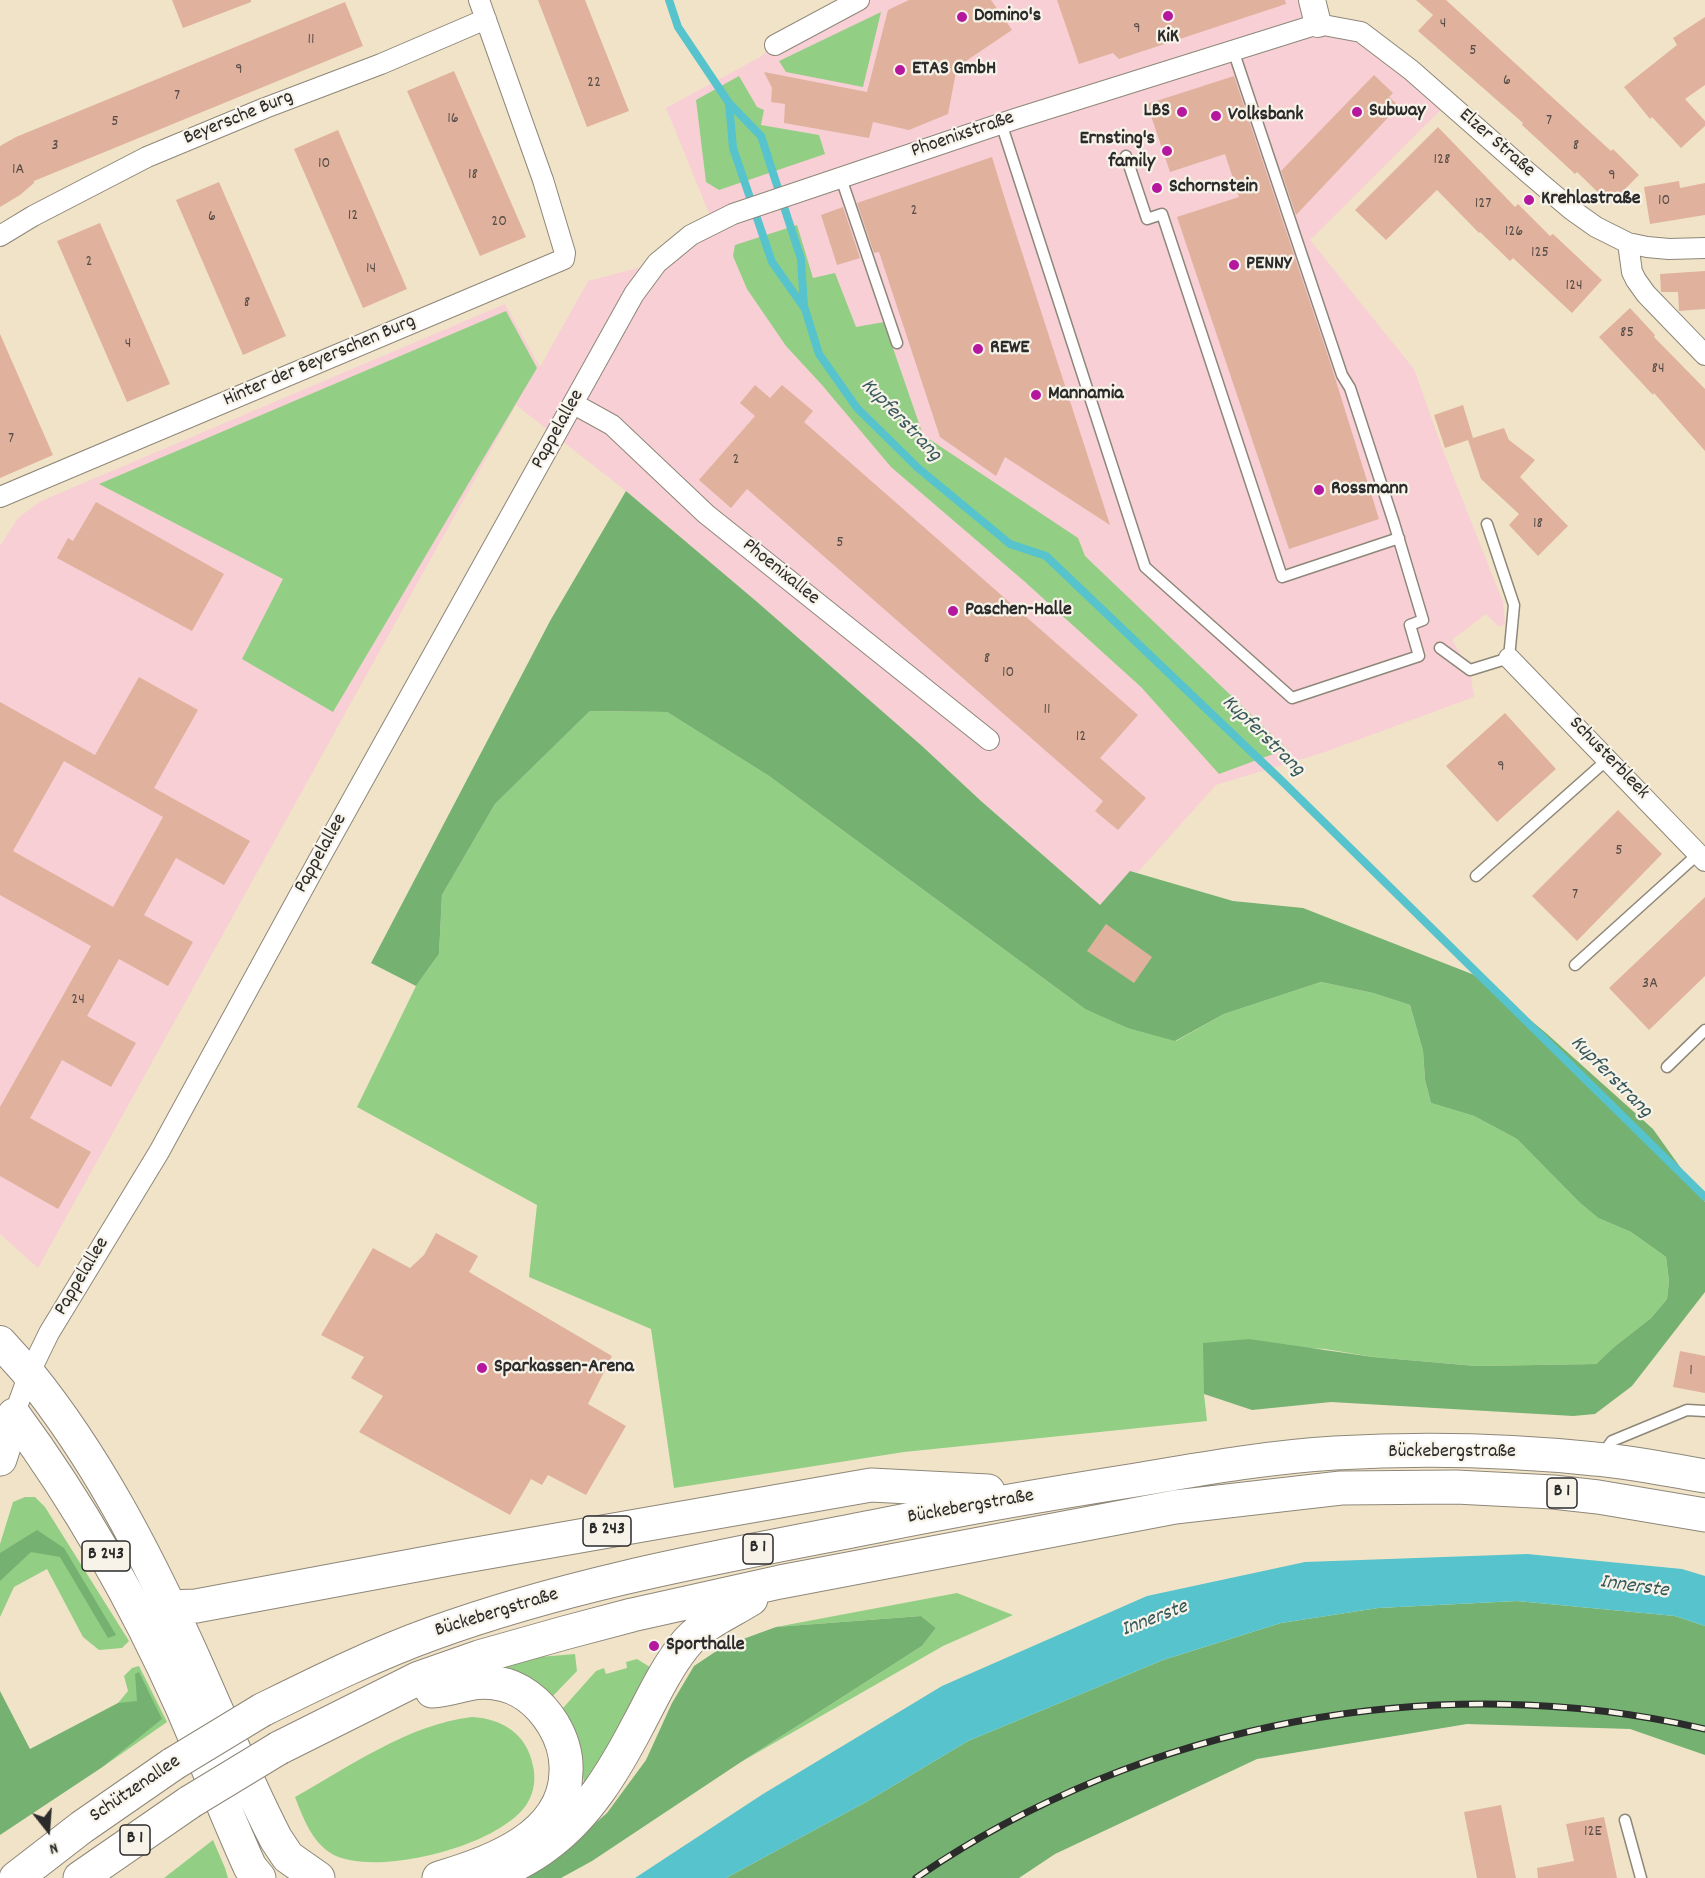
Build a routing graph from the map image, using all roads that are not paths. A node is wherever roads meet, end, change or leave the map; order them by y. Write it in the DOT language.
graph roads {
  1 [pos="479,0"];
  2 [pos="859,0"];
  3 [pos="1315,12"];
  4 [pos="486,19"];
  5 [pos="776,45"];
  6 [pos="1233,50"];
  7 [pos="1001,123"];
  8 [pos="1126,156"];
  9 [pos="841,178"];
  10 [pos="0,236"];
  11 [pos="1628,243"];
  12 [pos="1705,248"];
  13 [pos="634,294"];
  14 [pos="897,343"];
  15 [pos="1705,355"];
  16 [pos="574,404"];
  17 [pos="0,497"];
  18 [pos="1487,524"];
  19 [pos="1399,538"];
  20 [pos="1440,648"];
  21 [pos="1509,658"];
  22 [pos="989,740"];
  23 [pos="1608,759"];
  24 [pos="1702,857"];
  25 [pos="1476,876"];
  26 [pos="1575,965"];
  27 [pos="1705,1030"];
  28 [pos="1667,1067"];
  29 [pos="0,1342"];
  30 [pos="29,1374"];
  31 [pos="7,1406"];
  32 [pos="1705,1411"];
  33 [pos="0,1459"];
  34 [pos="1599,1459"];
  35 [pos="1705,1476"];
  36 [pos="1047,1494"];
  37 [pos="1705,1515"];
  38 [pos="780,1582"];
  39 [pos="170,1607"];
  40 [pos="391,1691"];
  41 [pos="262,1710"];
  42 [pos="279,1748"];
  43 [pos="1625,1820"];
  44 [pos="16,1878"];
  45 [pos="80,1878"];
  46 [pos="259,1878"];
  47 [pos="318,1878"];
  48 [pos="439,1878"];
  49 [pos="487,1878"];
  50 [pos="1641,1878"];
  1 -- 4 [label="street"];
  2 -- 5 [label="street"];
  3 -- 6 [label="street, Phoenixstraße"];
  3 -- 11 [label="street, Elzer Straße"];
  4 -- 10 [label="street, Beyersche Burg"];
  4 -- 17 [label="street, Hinter der Beyerschen Burg"];
  6 -- 7 [label="street, Phoenixstraße"];
  6 -- 19 [label="lane"];
  7 -- 9 [label="street, Phoenixstraße"];
  7 -- 19 [label="lane"];
  8 -- 19 [label="lane"];
  9 -- 13 [label="street, Phoenixstraße"];
  9 -- 14 [label="lane"];
  11 -- 12 [label="street, Elzer Straße"];
  11 -- 15 [label="street"];
  13 -- 16 [label="street, Pappelallee"];
  16 -- 22 [label="street, Phoenixallee"];
  16 -- 30 [label="street, Pappelallee"];
  18 -- 21 [label="lane"];
  20 -- 21 [label="lane"];
  21 -- 23 [label="street, Schusterbleek"];
  23 -- 24 [label="street, Schusterbleek"];
  23 -- 25 [label="lane"];
  24 -- 26 [label="lane"];
  27 -- 28 [label="lane"];
  29 -- 30 [label="main road, B 243"];
  30 -- 31 [label="street, Pappelallee"];
  30 -- 39 [label="highway, B 243"];
  31 -- 33 [label="highway"];
  31 -- 46 [label="highway, B 243"];
  32 -- 34 [label="lane"];
  34 -- 35 [label="highway, Bückebergstraße / B 1"];
  34 -- 36 [label="highway, Bückebergstraße / B 1"];
  36 -- 39 [label="highway, B 243"];
  36 -- 41 [label="highway, Bückebergstraße / B 1"];
  37 -- 38 [label="highway, Bückebergstraße / B 1"];
  38 -- 40 [label="highway, Bückebergstraße / B 1"];
  38 -- 49 [label="highway"];
  39 -- 47 [label="highway"];
  40 -- 42 [label="highway, Bückebergstraße / B 1"];
  40 -- 48 [label="highway"];
  41 -- 44 [label="highway, Schützenallee / B 1, bridge"];
  42 -- 45 [label="highway, Schützenallee / B 1, bridge"];
  43 -- 50 [label="lane"];
}
